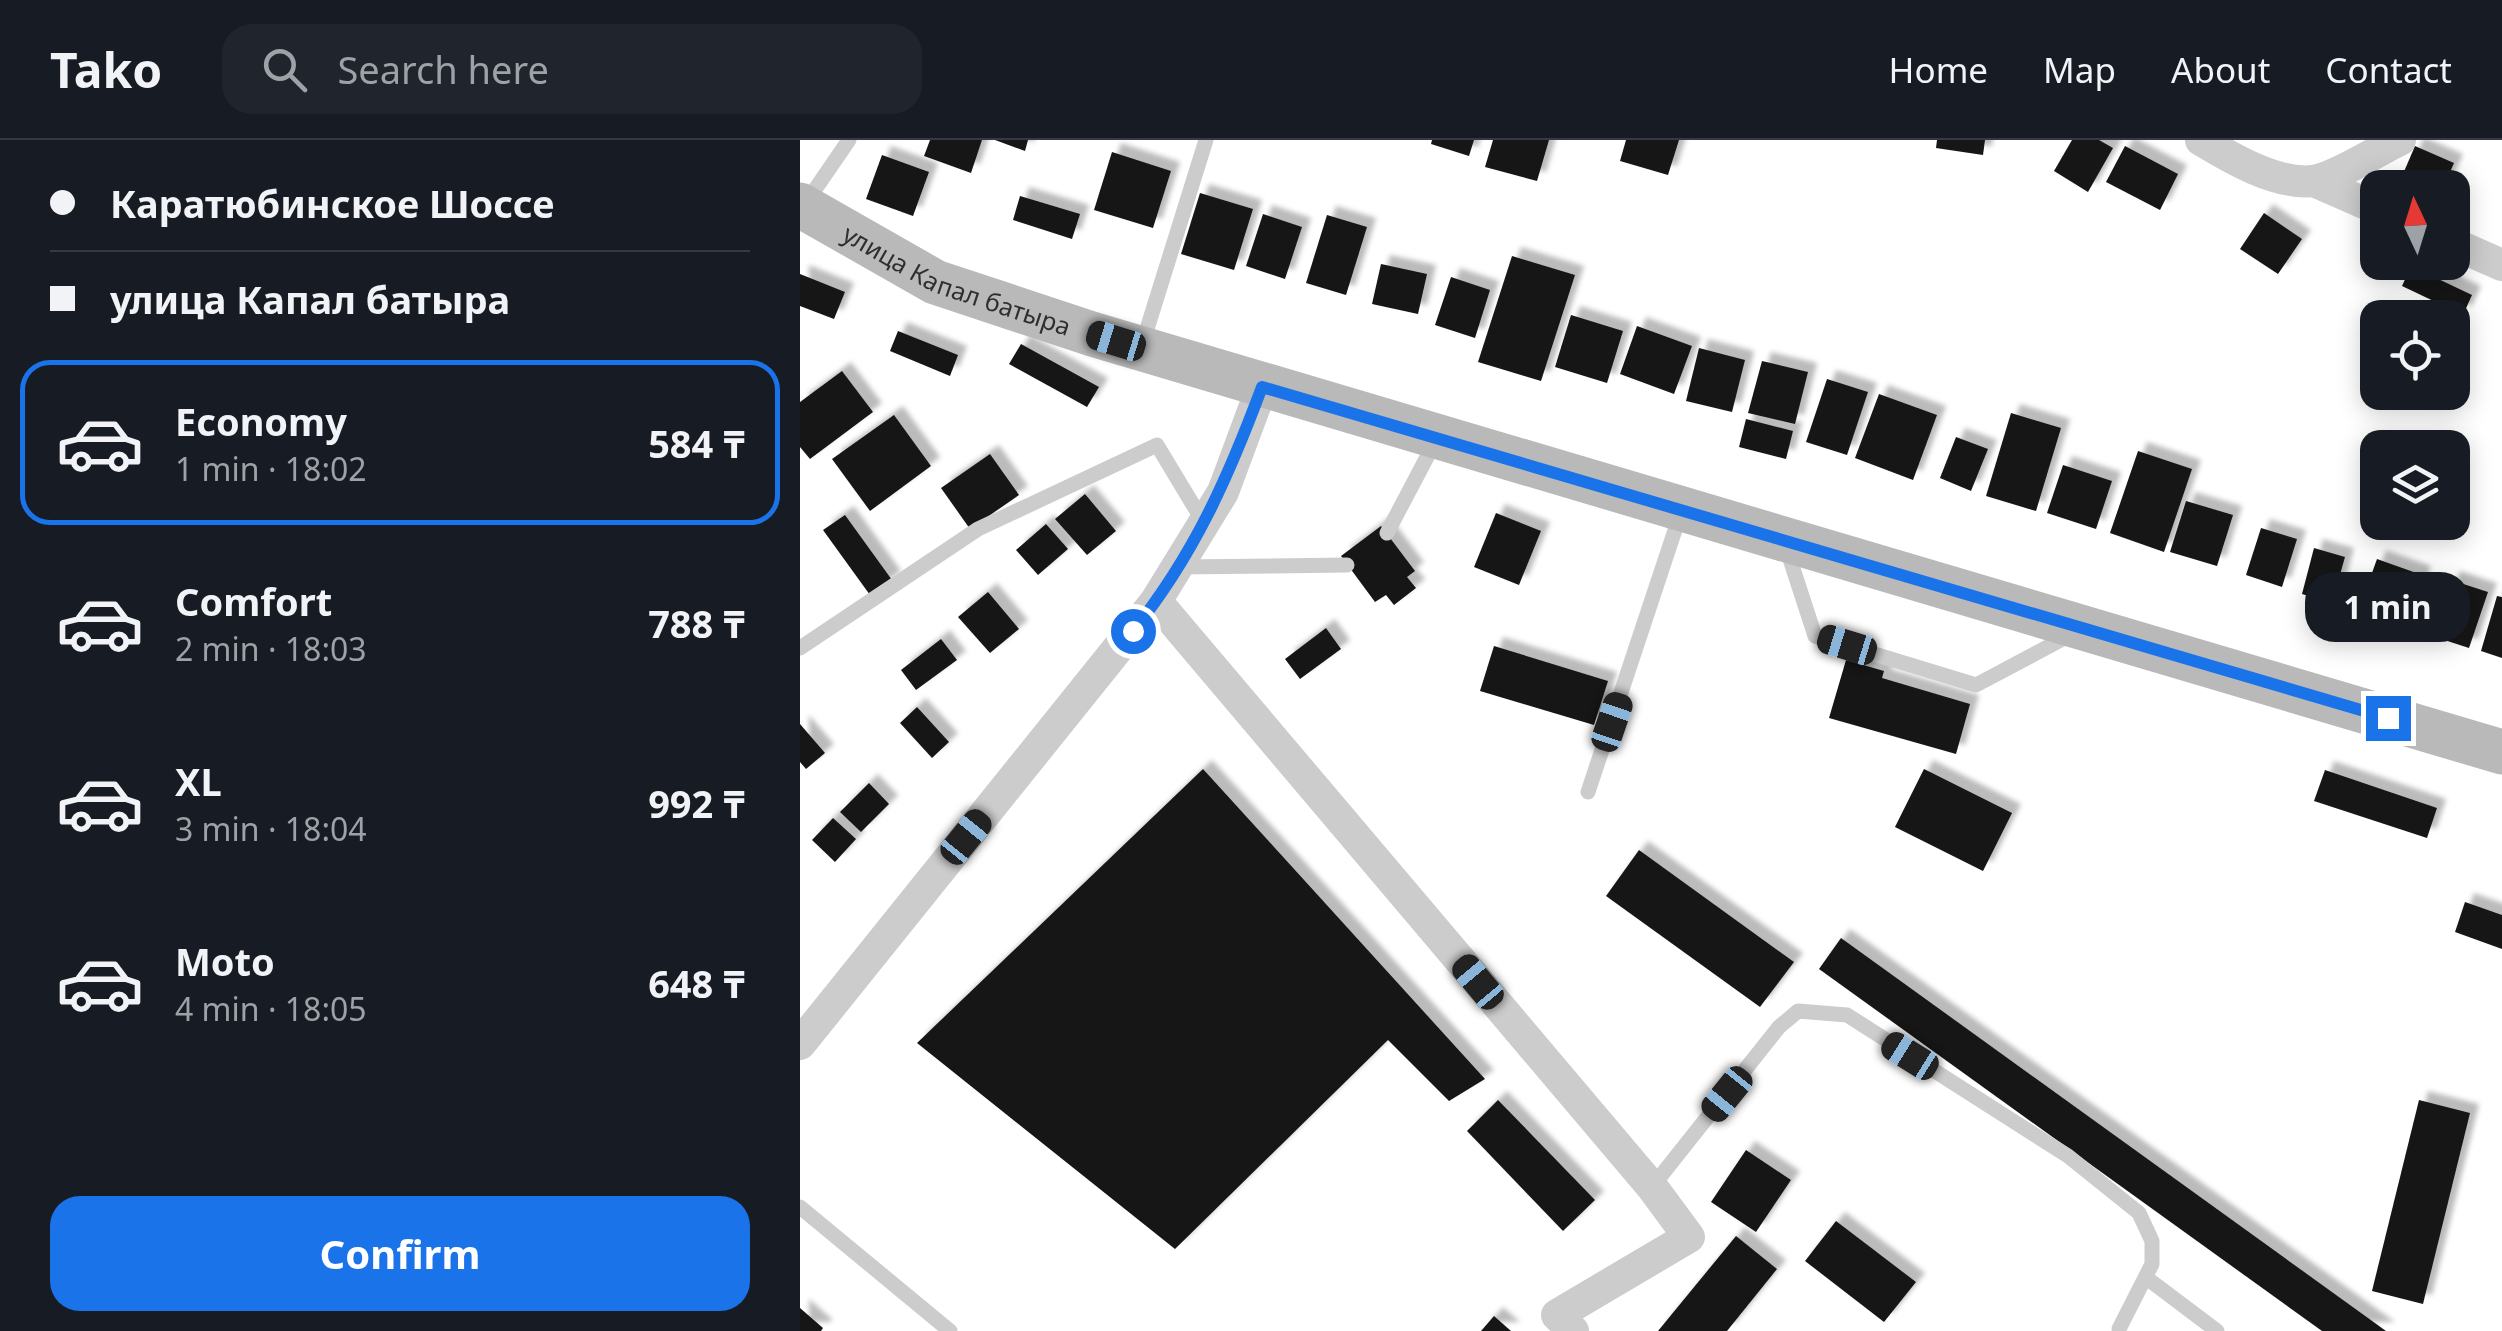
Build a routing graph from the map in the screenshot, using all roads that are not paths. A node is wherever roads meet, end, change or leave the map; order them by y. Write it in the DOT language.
graph roads {
  1 [pos="849,140"];
  2 [pos="1206,140"];
  3 [pos="2201,140"];
  4 [pos="2400,140"];
  5 [pos="2314,181"];
  6 [pos="2360,201"];
  7 [pos="802,206"];
  8 [pos="2470,251"];
  9 [pos="2502,265"];
  10 [pos="1140,349"];
  11 [pos="1262,387"];
  12 [pos="1436,439"];
  13 [pos="1682,511"];
  14 [pos="1204,523"];
  15 [pos="1386,534"];
  16 [pos="1784,541"];
  17 [pos="1348,565"];
  18 [pos="1177,567"];
  19 [pos="1156,601"];
  20 [pos="2082,629"];
  21 [pos="800,648"];
  22 [pos="2502,752"];
  23 [pos="1588,792"];
  24 [pos="800,1044"];
  25 [pos="1652,1186"];
  26 [pos="800,1207"];
  27 [pos="2148,1278"];
  28 [pos="2120,1328"];
  29 [pos="950,1331"];
  30 [pos="1574,1331"];
  31 [pos="2216,1331"];
  1 -- 7 [label="lane"];
  2 -- 10 [label="lane"];
  3 -- 5 [label="street"];
  4 -- 5 [label="street"];
  5 -- 6 [label="street"];
  7 -- 10 [label="main road, улица Капал батыра"];
  8 -- 9 [label="street"];
  10 -- 11 [label="main road, улица Капал батыра"];
  11 -- 12 [label="main road, улица Капал батыра"];
  11 -- 14 [label="street"];
  12 -- 13 [label="main road, улица Капал батыра"];
  12 -- 15 [label="lane"];
  13 -- 16 [label="main road, улица Капал батыра"];
  13 -- 23 [label="lane"];
  14 -- 18 [label="street"];
  14 -- 21 [label="lane"];
  16 -- 20 [label="main road, улица Капал батыра"];
  16 -- 20 [label="lane"];
  17 -- 18 [label="lane"];
  18 -- 19 [label="street"];
  19 -- 24 [label="street"];
  19 -- 25 [label="street"];
  20 -- 22 [label="main road, улица Капал батыра"];
  25 -- 27 [label="lane"];
  25 -- 30 [label="street"];
  26 -- 29 [label="lane"];
  27 -- 28 [label="lane"];
  27 -- 31 [label="lane"];
}
